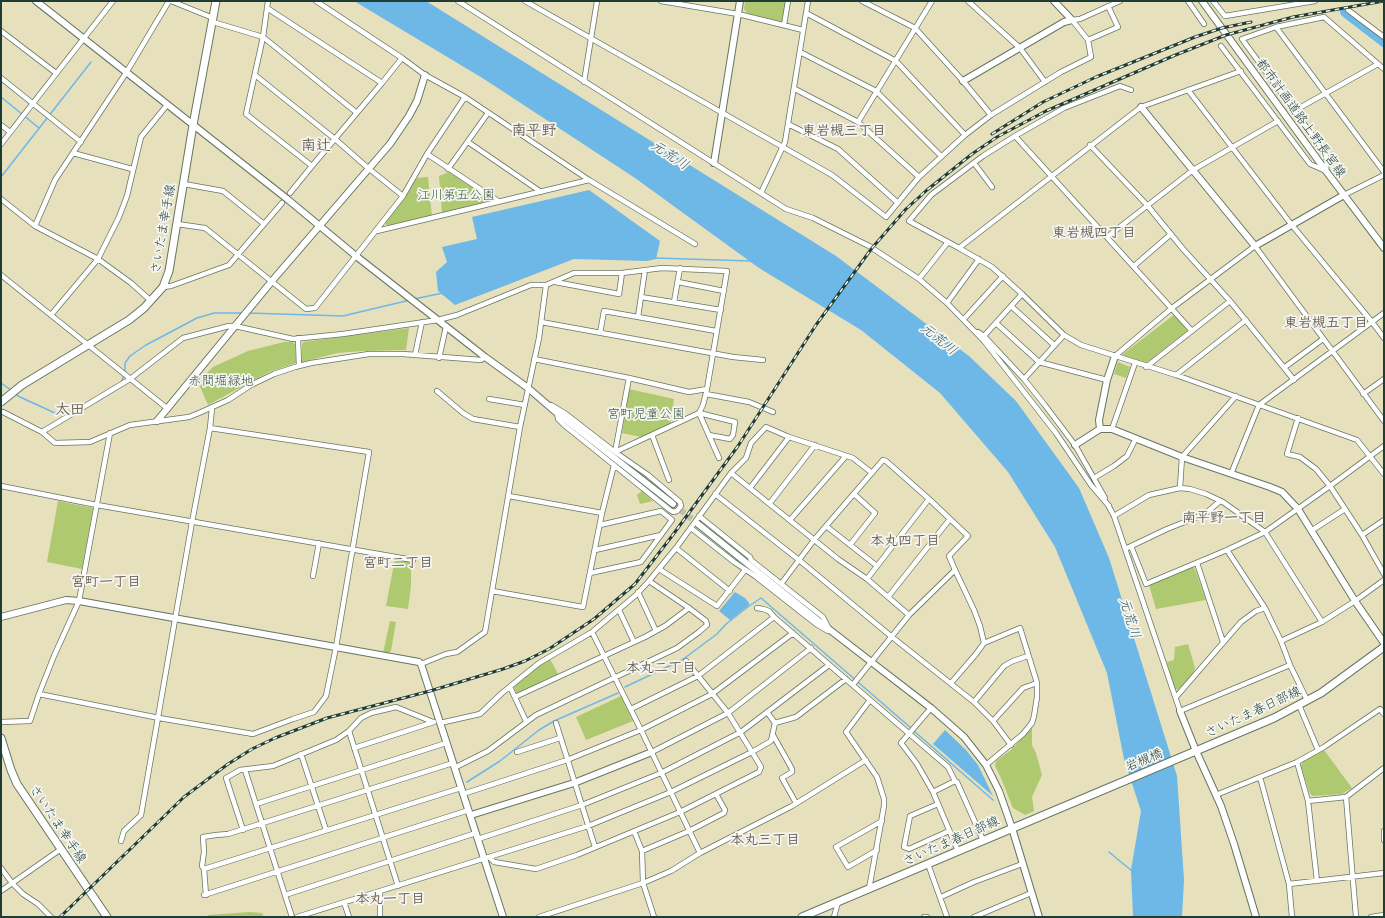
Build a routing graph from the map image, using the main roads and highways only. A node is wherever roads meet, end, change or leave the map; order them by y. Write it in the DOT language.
graph roads {
  1 [pos="216,1"];
  2 [pos="1,402"];
  3 [pos="1384,647"];
  4 [pos="1,738"];
  5 [pos="1189,754"];
  6 [pos="1110,787"];
  7 [pos="105,916"];
  8 [pos="802,917"];
  1 -- 2 [label="main road, さいたま幸手線"];
  3 -- 5 [label="main road, さいたま春日部線"];
  4 -- 7 [label="main road, さいたま幸手線"];
  5 -- 6 [label="main road, 岩槻橋"];
  6 -- 8 [label="main road, さいたま春日部線"];
}
